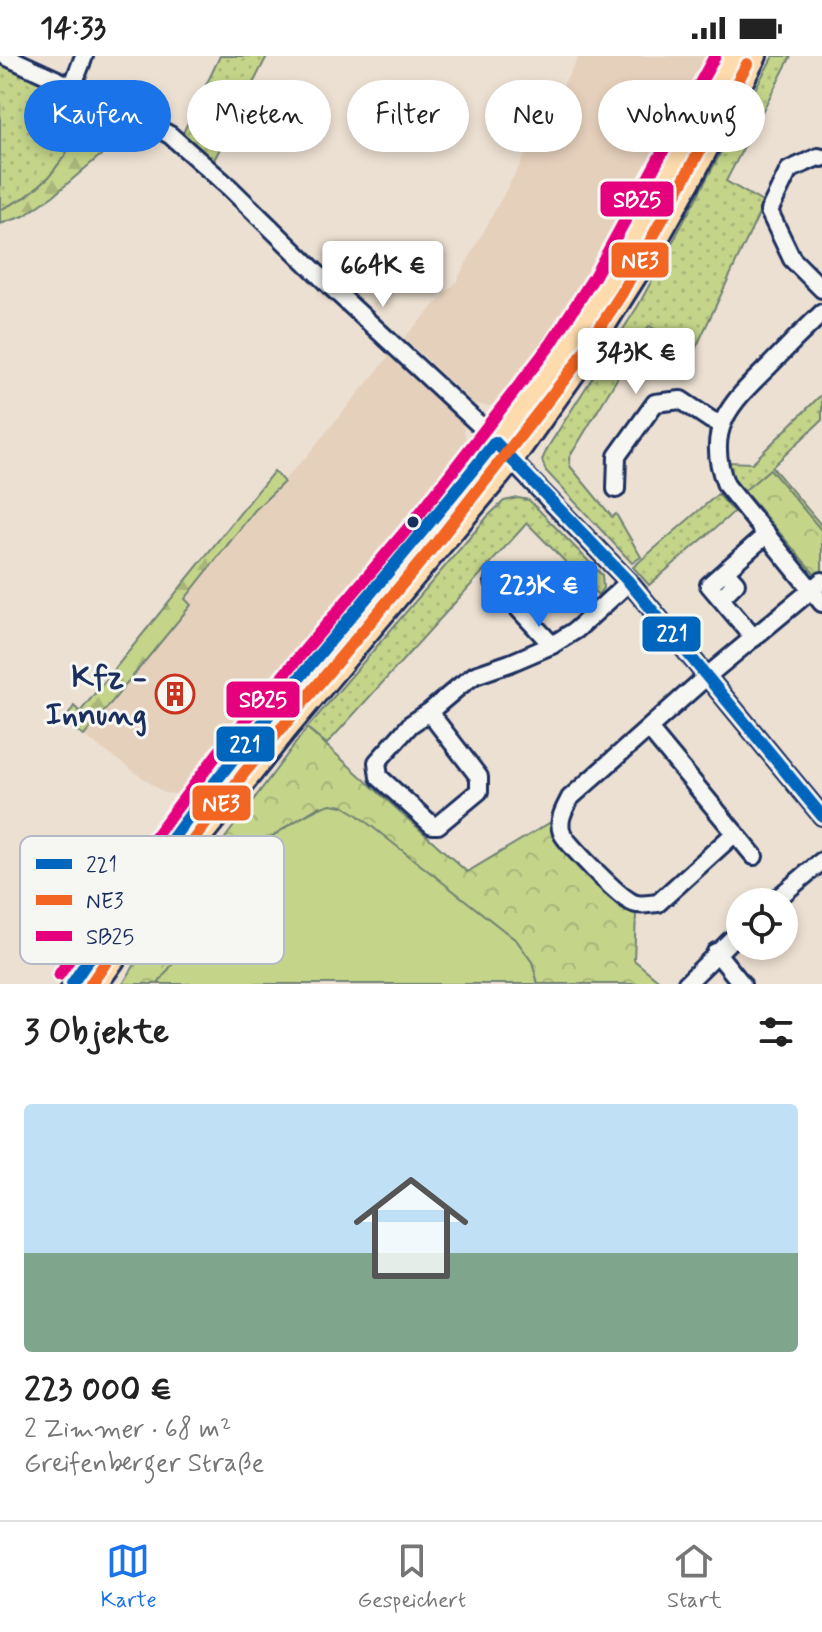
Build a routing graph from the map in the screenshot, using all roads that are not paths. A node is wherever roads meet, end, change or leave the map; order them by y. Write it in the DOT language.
graph roads {
  1 [pos="5,56"];
  2 [pos="84,56"];
  3 [pos="733,56"];
  4 [pos="756,56"];
  5 [pos="57,80"];
  6 [pos="75,80"];
  7 [pos="171,136"];
  8 [pos="822,158"];
  9 [pos="822,289"];
  10 [pos="822,313"];
  11 [pos="722,424"];
  12 [pos="495,442"];
  13 [pos="512,461"];
  14 [pos="616,489"];
  15 [pos="767,534"];
  16 [pos="494,582"];
  17 [pos="629,582"];
  18 [pos="819,591"];
  19 [pos="754,638"];
  20 [pos="552,645"];
  21 [pos="706,677"];
  22 [pos="429,712"];
  23 [pos="649,729"];
  24 [pos="822,816"];
  25 [pos="735,833"];
  26 [pos="176,836"];
  27 [pos="202,836"];
  28 [pos="754,856"];
  29 [pos="822,861"];
  30 [pos="790,888"];
  31 [pos="726,943"];
  32 [pos="716,952"];
  33 [pos="86,964"];
  34 [pos="111,964"];
  35 [pos="72,984"];
  36 [pos="97,984"];
  37 [pos="686,984"];
  38 [pos="742,984"];
  1 -- 5 [label="street"];
  2 -- 6 [label="street"];
  3 -- 12 [label="main road"];
  4 -- 13 [label="main road"];
  7 -- 12 [label="street"];
  8 -- 9 [label="street"];
  10 -- 11 [label="street"];
  11 -- 14 [label="street"];
  11 -- 15 [label="street"];
  12 -- 13 [label="street"];
  12 -- 26 [label="main road"];
  13 -- 17 [label="street"];
  13 -- 27 [label="main road"];
  15 -- 18 [label="street"];
  15 -- 19 [label="street"];
  16 -- 20 [label="street"];
  17 -- 20 [label="street"];
  17 -- 21 [label="street"];
  18 -- 19 [label="street"];
  19 -- 21 [label="street"];
  20 -- 22 [label="street"];
  21 -- 23 [label="street"];
  21 -- 24 [label="street"];
  22 -- 22 [label="street"];
  23 -- 25 [label="street"];
  23 -- 25 [label="street"];
  25 -- 28 [label="street"];
  29 -- 30 [label="street"];
  31 -- 32 [label="street"];
  32 -- 37 [label="street"];
  32 -- 38 [label="street"];
  33 -- 35 [label="main road"];
  34 -- 36 [label="main road"];
}
